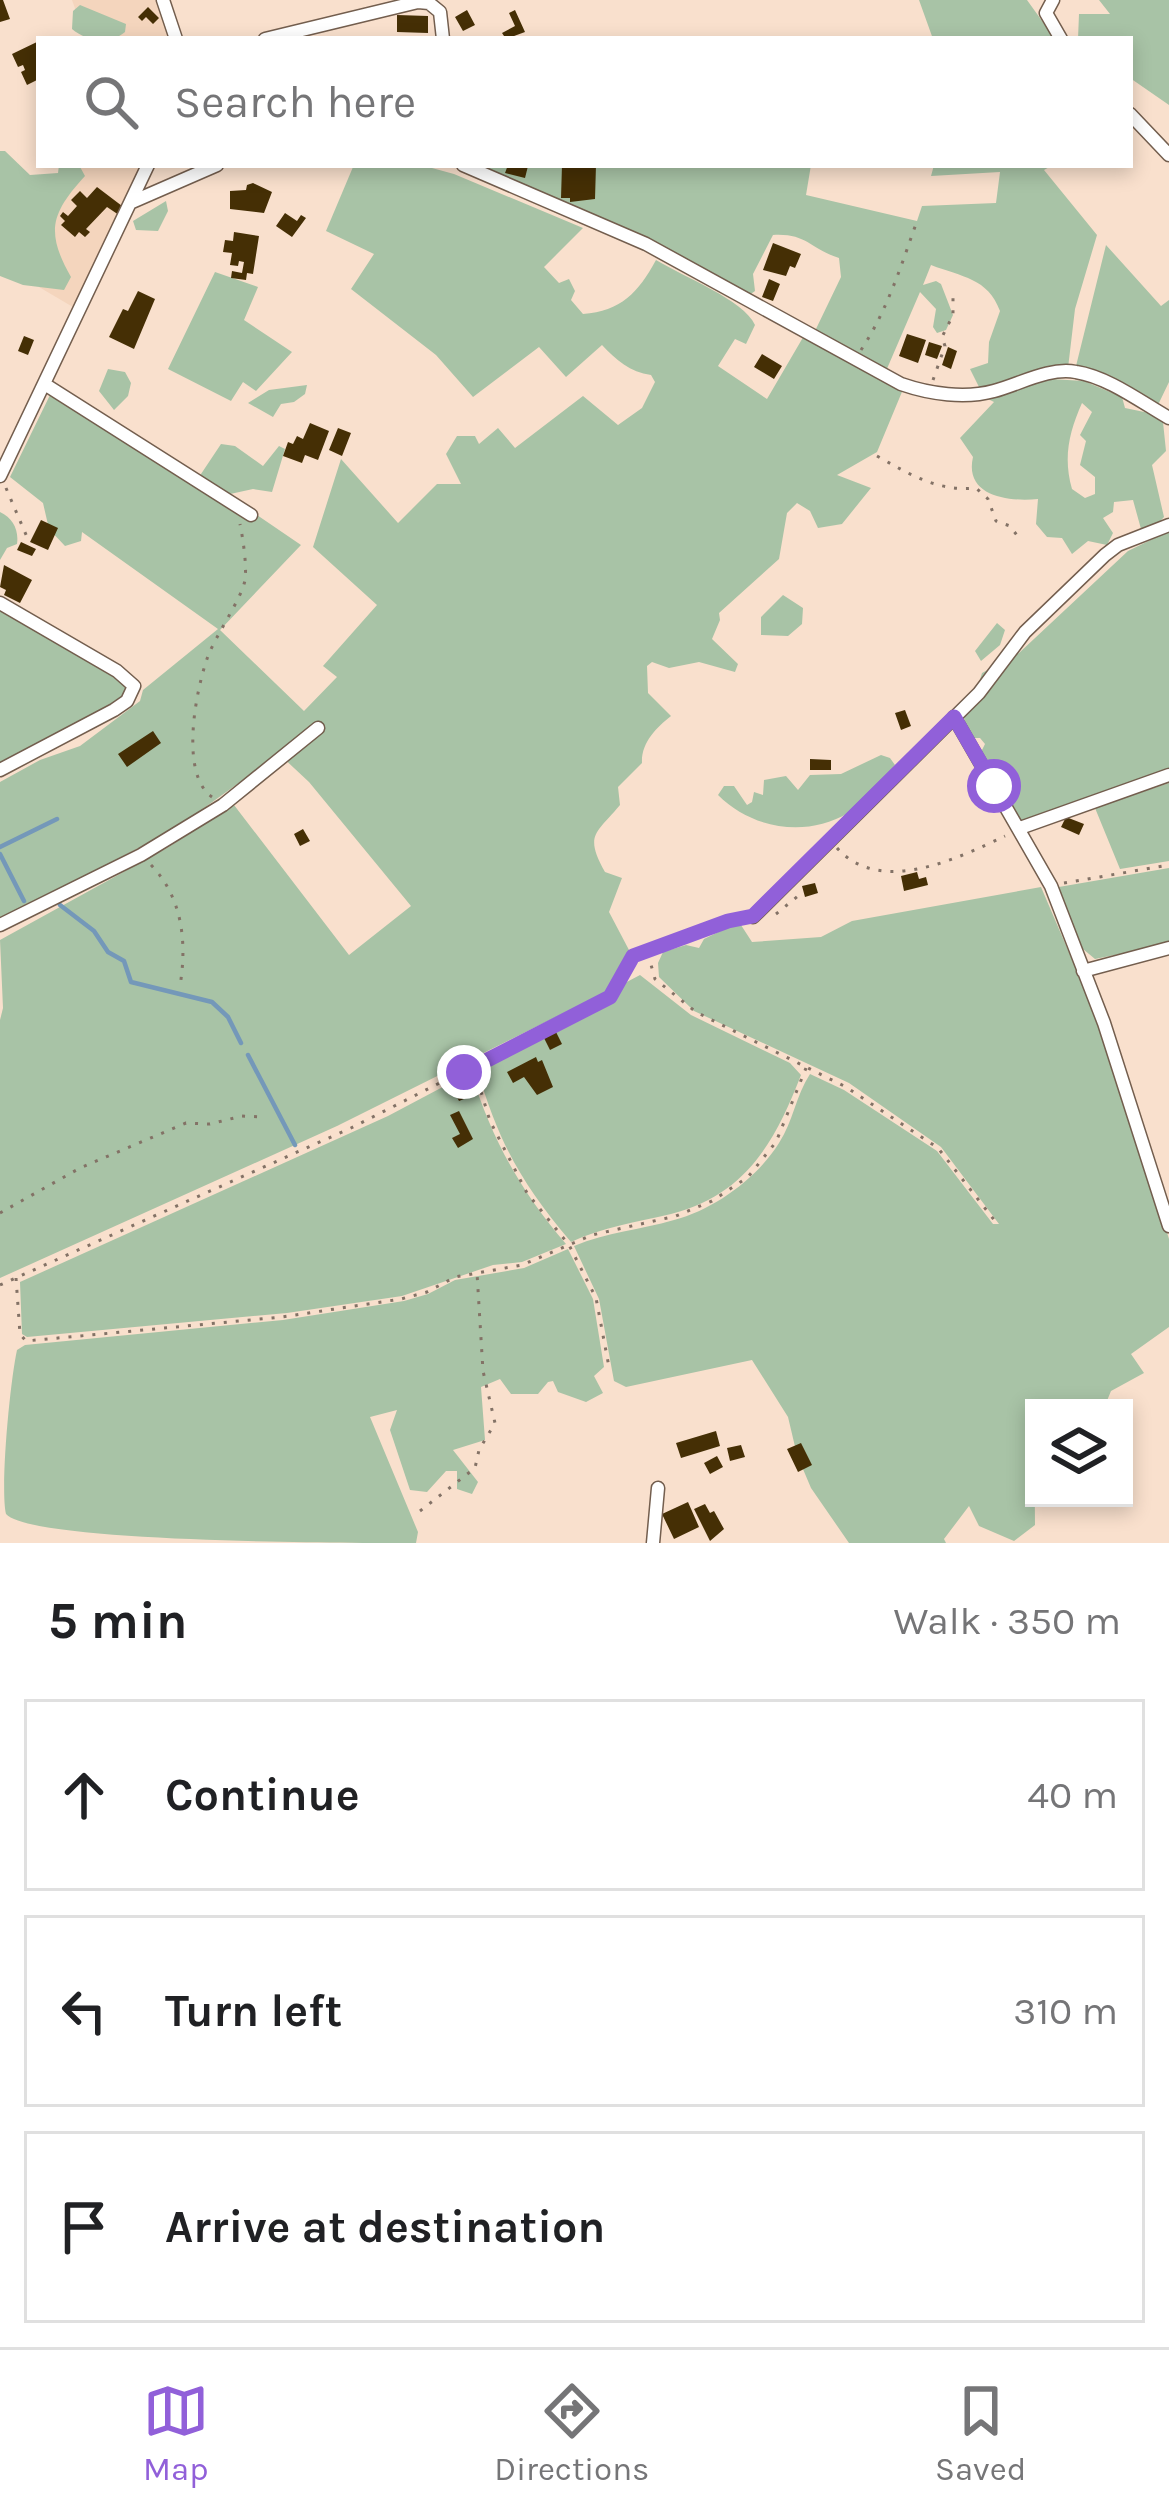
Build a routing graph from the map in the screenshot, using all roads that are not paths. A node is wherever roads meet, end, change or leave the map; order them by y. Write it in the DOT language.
graph roads {
  1 [pos="163,0"];
  2 [pos="1053,0"];
  3 [pos="175,36"];
  4 [pos="277,36"];
  5 [pos="443,36"];
  6 [pos="1059,36"];
  7 [pos="1133,117"];
  8 [pos="1169,155"];
  9 [pos="147,168"];
  10 [pos="210,168"];
  11 [pos="470,168"];
  12 [pos="132,202"];
  13 [pos="46,385"];
  14 [pos="1169,418"];
  15 [pos="0,475"];
  16 [pos="246,512"];
  17 [pos="1169,525"];
  18 [pos="0,603"];
  19 [pos="954,717"];
  20 [pos="318,728"];
  21 [pos="0,770"];
  22 [pos="1169,775"];
  23 [pos="1021,828"];
  24 [pos="753,916"];
  25 [pos="0,925"];
  26 [pos="1169,948"];
  27 [pos="1083,971"];
  28 [pos="1169,1226"];
  29 [pos="658,1488"];
  30 [pos="653,1543"];
  1 -- 3 [label="street"];
  2 -- 6 [label="street"];
  4 -- 5 [label="street"];
  7 -- 8 [label="street"];
  9 -- 12 [label="street"];
  10 -- 12 [label="street"];
  11 -- 14 [label="street"];
  12 -- 13 [label="street"];
  13 -- 15 [label="street"];
  13 -- 16 [label="street"];
  17 -- 19 [label="street"];
  18 -- 21 [label="street"];
  19 -- 23 [label="street"];
  19 -- 24 [label="street"];
  20 -- 25 [label="street"];
  22 -- 23 [label="street"];
  23 -- 27 [label="street"];
  26 -- 27 [label="street"];
  27 -- 28 [label="street"];
  29 -- 30 [label="street"];
}
